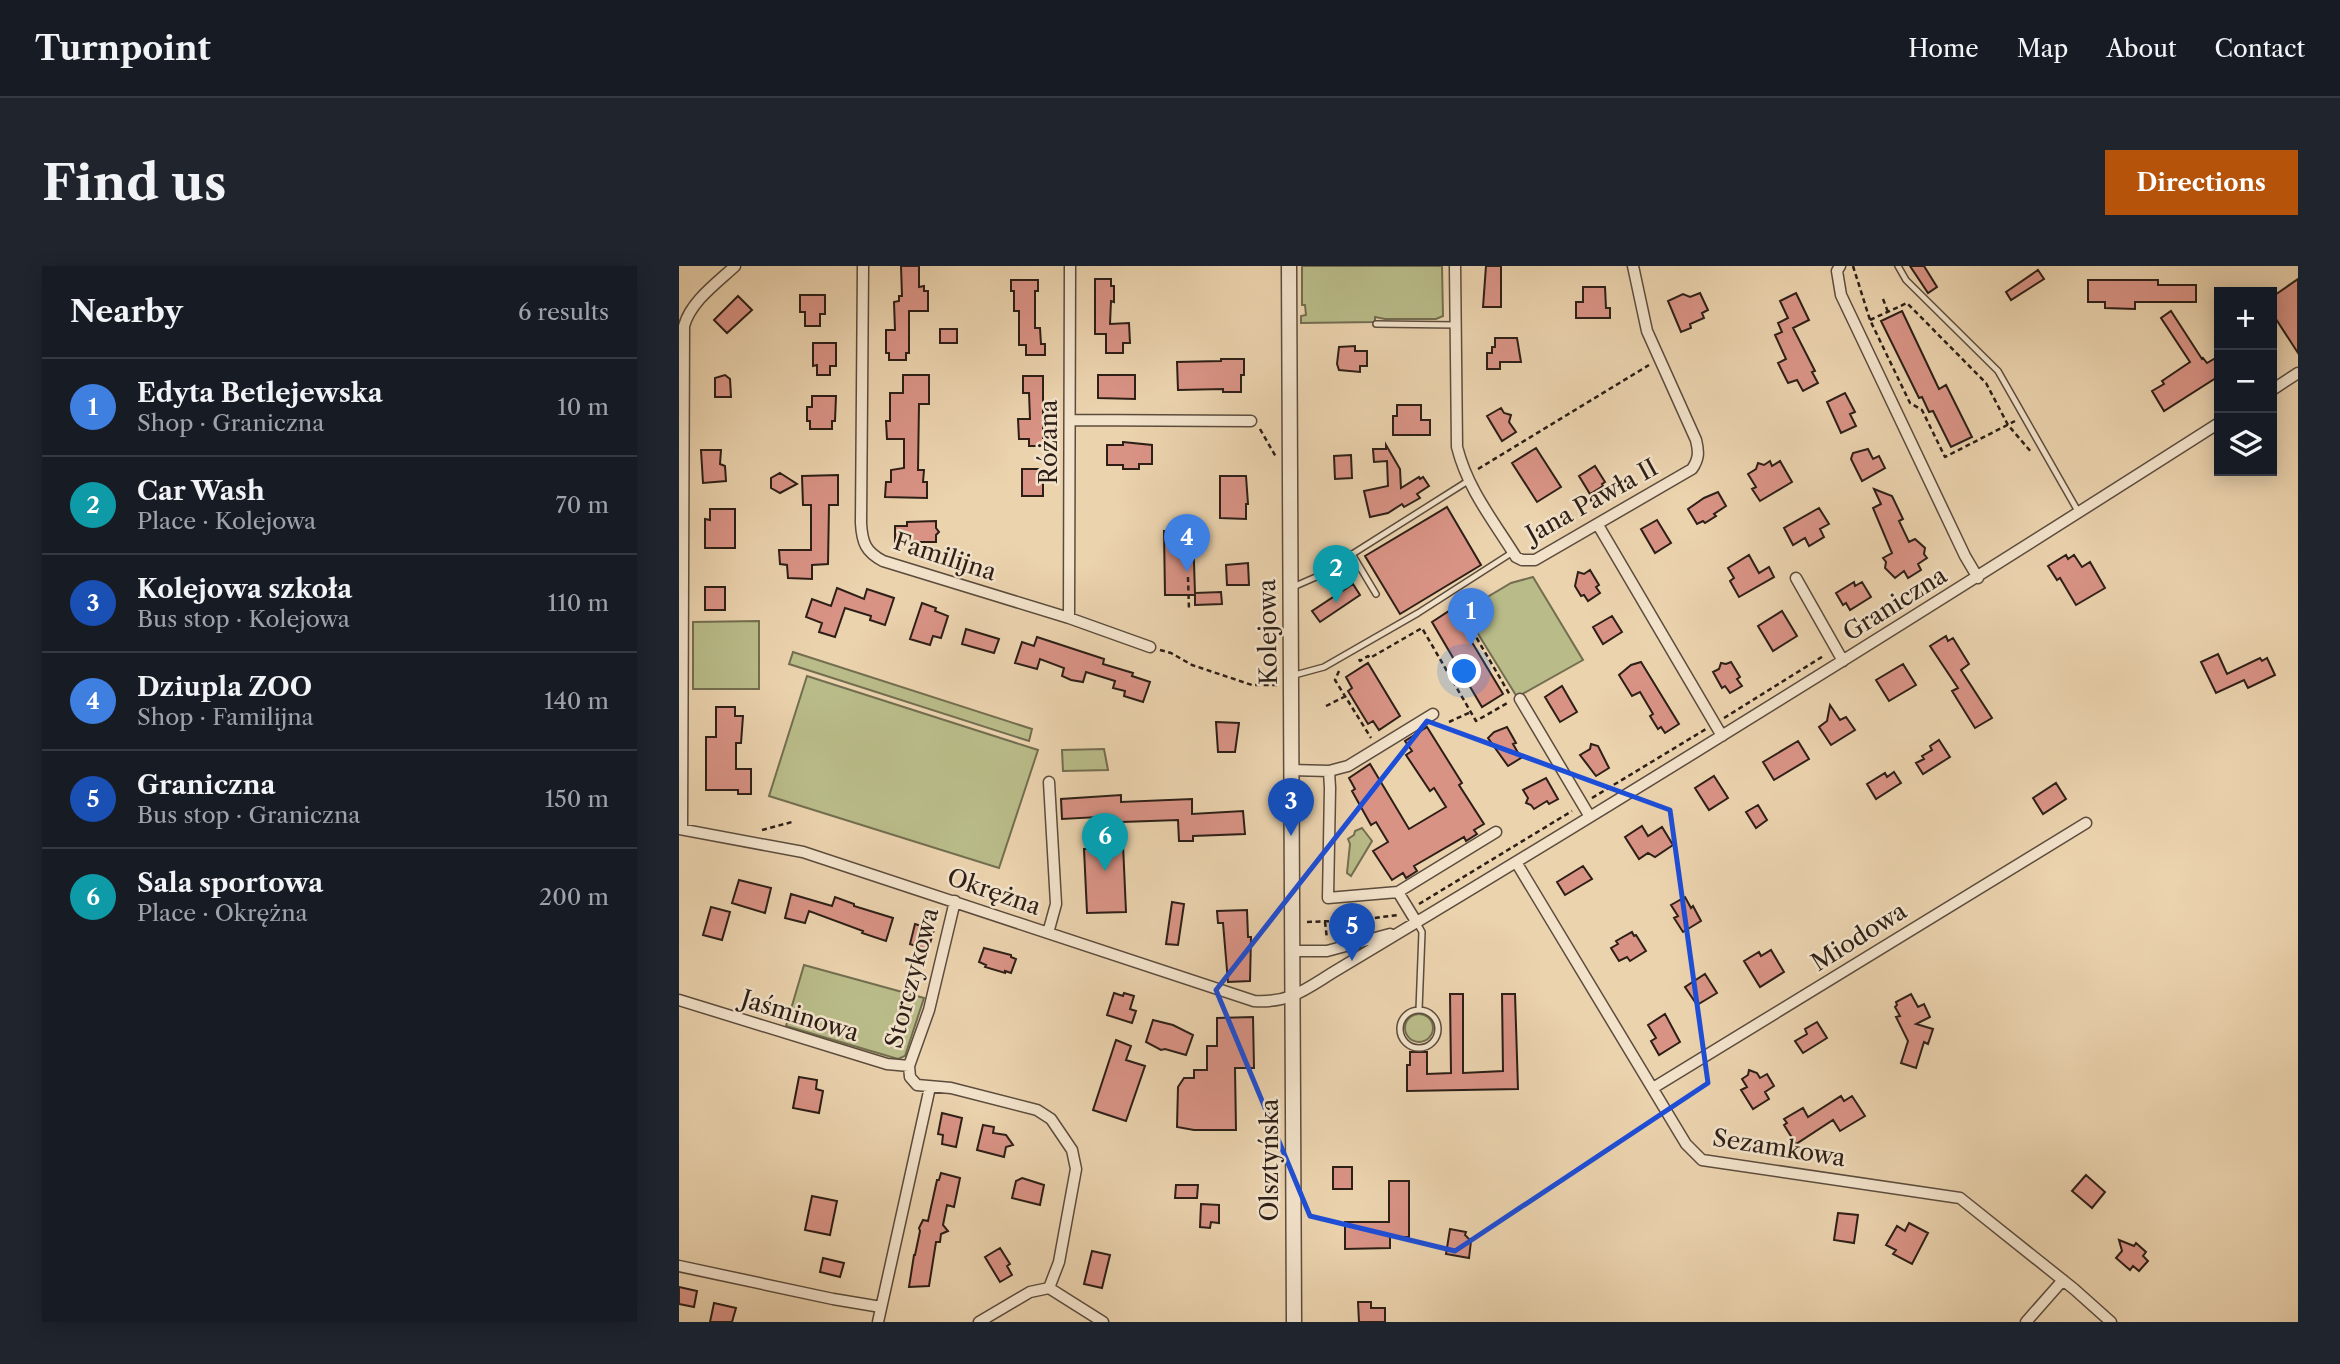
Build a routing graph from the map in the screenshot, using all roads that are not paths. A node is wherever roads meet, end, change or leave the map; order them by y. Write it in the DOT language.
graph roads {
  1 [pos="735,266"];
  2 [pos="863,266"];
  3 [pos="1070,266"];
  4 [pos="1289,266"];
  5 [pos="1455,266"];
  6 [pos="1633,266"];
  7 [pos="1840,266"];
  8 [pos="1898,266"];
  9 [pos="683,312"];
  10 [pos="1376,324"];
  11 [pos="1456,325"];
  12 [pos="2298,373"];
  13 [pos="2277,387"];
  14 [pos="1070,420"];
  15 [pos="1251,421"];
  16 [pos="2214,427"];
  17 [pos="1470,477"];
  18 [pos="2079,513"];
  19 [pos="1598,525"];
  20 [pos="1513,552"];
  21 [pos="1352,554"];
  22 [pos="1796,578"];
  23 [pos="1978,578"];
  24 [pos="1290,588"];
  25 [pos="1376,594"];
  26 [pos="1069,618"];
  27 [pos="1150,648"];
  28 [pos="1843,661"];
  29 [pos="1287,680"];
  30 [pos="1520,699"];
  31 [pos="1433,713"];
  32 [pos="1722,736"];
  33 [pos="1291,770"];
  34 [pos="1329,771"];
  35 [pos="1049,782"];
  36 [pos="1590,817"];
  37 [pos="2086,823"];
  38 [pos="681,829"];
  39 [pos="1496,832"];
  40 [pos="1516,862"];
  41 [pos="1398,892"];
  42 [pos="955,901"];
  43 [pos="1413,925"];
  44 [pos="1048,933"];
  45 [pos="1292,951"];
  46 [pos="1292,997"];
  47 [pos="679,1000"];
  48 [pos="1419,1010"];
  49 [pos="909,1066"];
  50 [pos="930,1087"];
  51 [pos="1653,1088"];
  52 [pos="679,1266"];
  53 [pos="2063,1280"];
  54 [pos="1049,1288"];
  55 [pos="881,1307"];
  56 [pos="878,1322"];
  57 [pos="979,1322"];
  58 [pos="1103,1322"];
  59 [pos="1294,1322"];
  60 [pos="2026,1322"];
  61 [pos="2111,1322"];
  1 -- 9 [label="street"];
  2 -- 26 [label="street, Familijna"];
  3 -- 14 [label="street, Różana"];
  4 -- 24 [label="street, Kolejowa"];
  5 -- 11 [label="street, Jana Pawła II"];
  6 -- 19 [label="street, Jana Pawła II"];
  7 -- 23 [label="street"];
  8 -- 18 [label="lane"];
  9 -- 38 [label="street"];
  10 -- 11 [label="lane"];
  11 -- 17 [label="street, Jana Pawła II"];
  12 -- 13 [label="street"];
  14 -- 15 [label="street"];
  14 -- 26 [label="street, Różana"];
  16 -- 18 [label="street, Graniczna"];
  17 -- 20 [label="street, Jana Pawła II"];
  17 -- 21 [label="lane"];
  18 -- 23 [label="street, Graniczna"];
  19 -- 20 [label="street, Jana Pawła II"];
  19 -- 32 [label="street"];
  20 -- 29 [label="lane"];
  21 -- 24 [label="lane"];
  21 -- 25 [label="lane"];
  22 -- 28 [label="street"];
  23 -- 28 [label="street, Graniczna"];
  24 -- 29 [label="street, Kolejowa"];
  26 -- 27 [label="street, Familijna"];
  28 -- 32 [label="street, Graniczna"];
  29 -- 33 [label="street, Kolejowa"];
  30 -- 36 [label="street"];
  31 -- 34 [label="street"];
  32 -- 36 [label="street, Graniczna"];
  33 -- 34 [label="street"];
  33 -- 45 [label="street, Kolejowa"];
  34 -- 41 [label="street"];
  35 -- 44 [label="street"];
  36 -- 40 [label="street, Graniczna"];
  37 -- 51 [label="street, Miodowa"];
  38 -- 42 [label="street, Okrężna"];
  39 -- 41 [label="street"];
  40 -- 43 [label="street, Graniczna"];
  40 -- 51 [label="street, Sezamkowa"];
  41 -- 43 [label="street"];
  42 -- 44 [label="street, Okrężna"];
  42 -- 49 [label="street, Storczykowa"];
  43 -- 45 [label="street, Graniczna"];
  43 -- 46 [label="street, Graniczna"];
  43 -- 48 [label="lane"];
  44 -- 46 [label="street, Okrężna"];
  45 -- 46 [label="street, Kolejowa"];
  46 -- 59 [label="street, Olsztyńska"];
  47 -- 49 [label="street, Jaśminowa"];
  48 -- 48 [label="lane"];
  49 -- 50 [label="street, Storczykowa"];
  50 -- 54 [label="street"];
  50 -- 55 [label="street"];
  51 -- 53 [label="street, Sezamkowa"];
  52 -- 55 [label="street"];
  53 -- 60 [label="street"];
  53 -- 61 [label="street, Sezamkowa"];
  54 -- 57 [label="street"];
  54 -- 58 [label="street"];
  55 -- 56 [label="street"];
}
